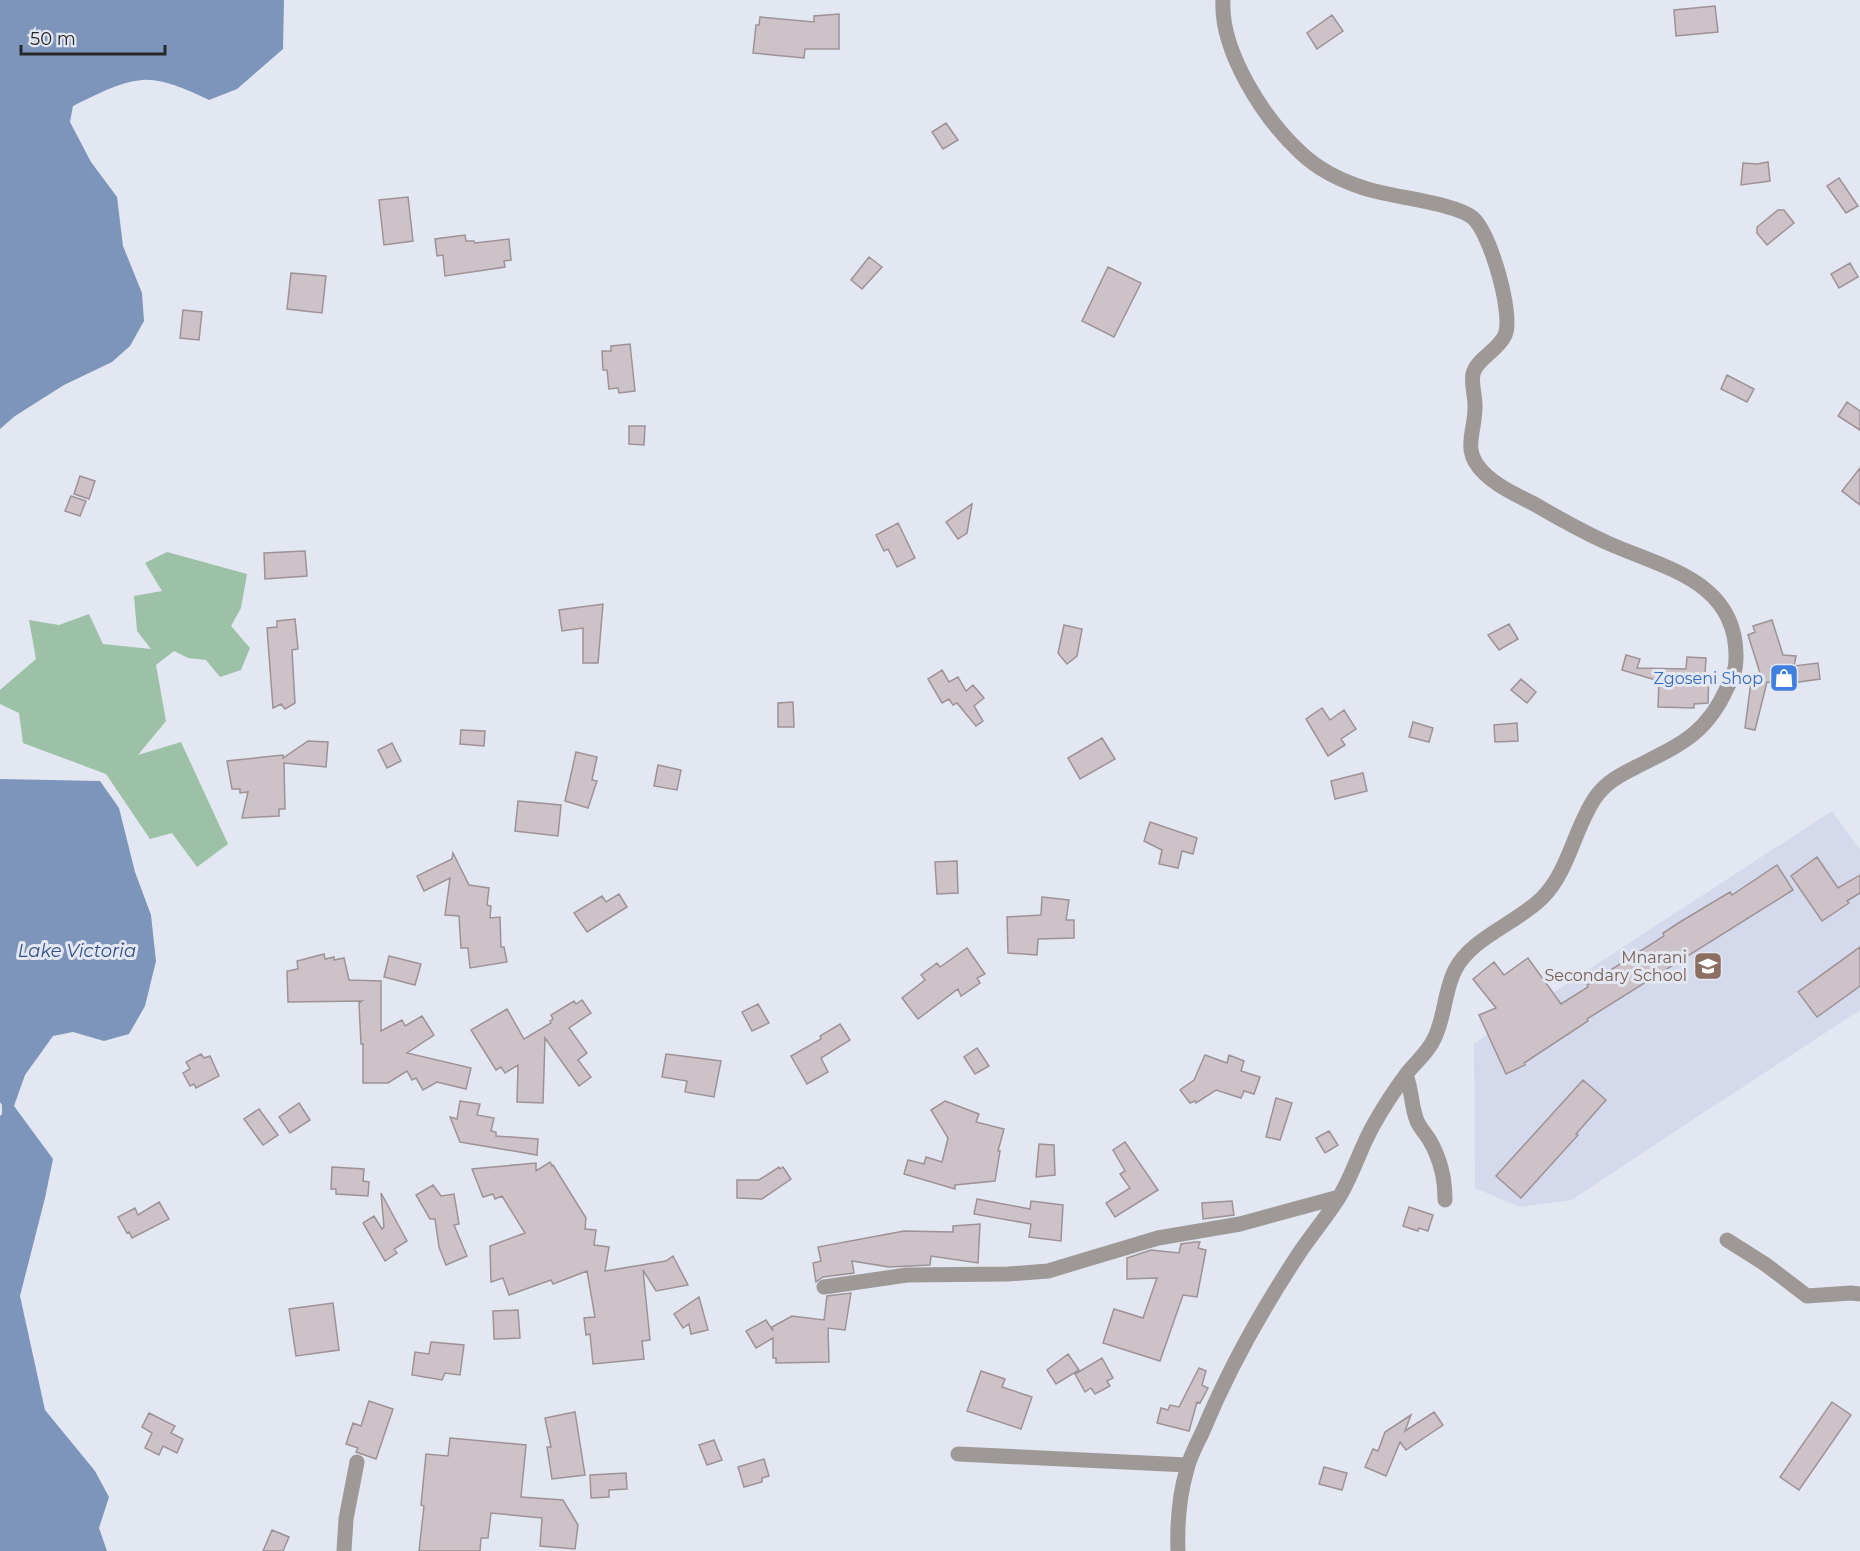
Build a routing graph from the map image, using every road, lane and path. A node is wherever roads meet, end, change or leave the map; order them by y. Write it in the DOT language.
graph roads {
  1 [pos="1222,0"];
  2 [pos="1406,1075"];
  3 [pos="1339,1197"];
  4 [pos="1445,1200"];
  5 [pos="1727,1240"];
  6 [pos="824,1287"];
  7 [pos="1860,1294"];
  8 [pos="958,1454"];
  9 [pos="357,1462"];
  10 [pos="1188,1465"];
  11 [pos="344,1551"];
  12 [pos="1178,1551"];
  1 -- 2 [label="street"];
  2 -- 3 [label="street"];
  2 -- 4 [label="street"];
  3 -- 6 [label="street"];
  3 -- 10 [label="street"];
  5 -- 7 [label="street"];
  8 -- 10 [label="street"];
  9 -- 11 [label="street"];
  10 -- 12 [label="street"];
}
